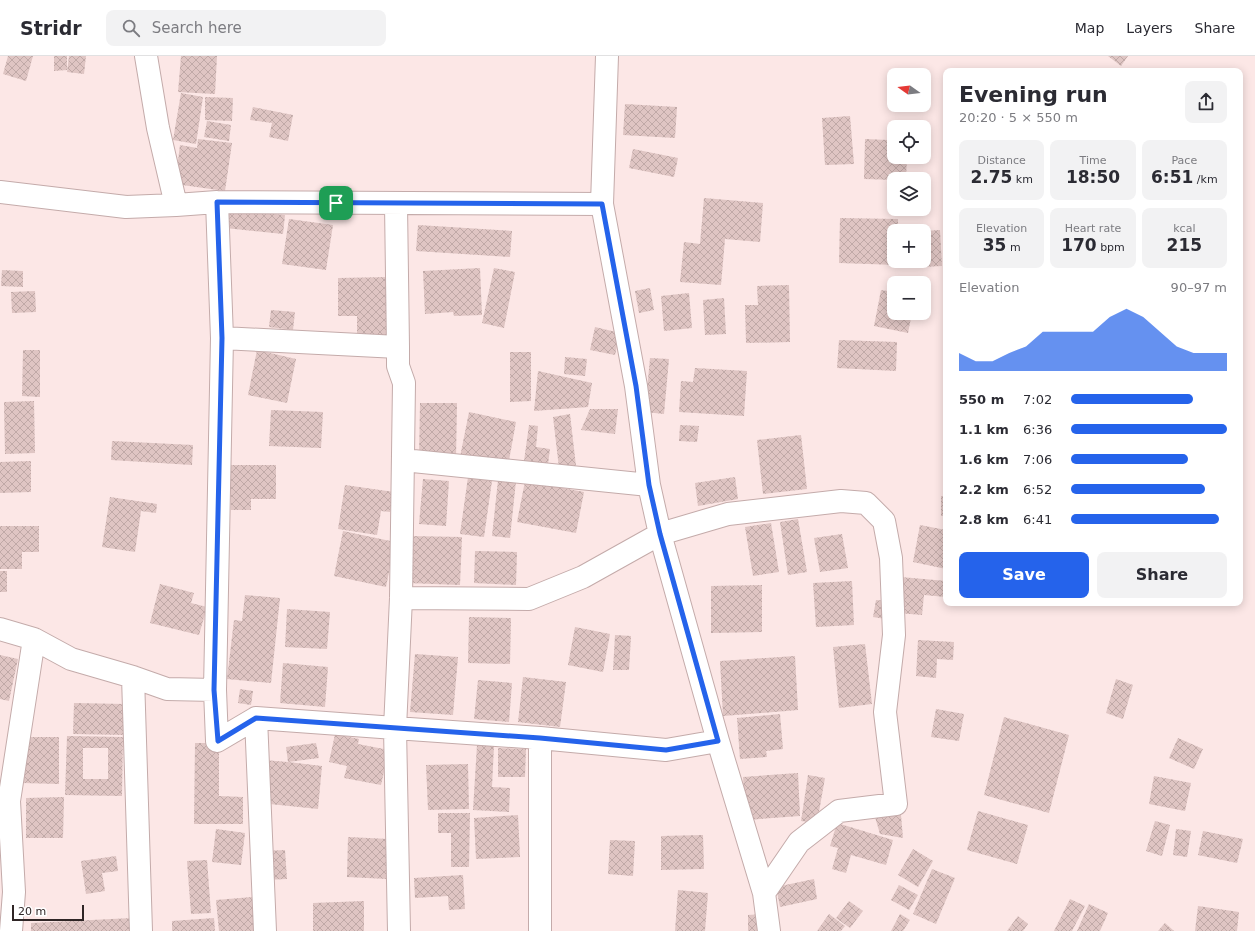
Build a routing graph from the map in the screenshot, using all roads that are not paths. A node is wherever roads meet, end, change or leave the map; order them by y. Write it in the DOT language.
graph roads {
  1 [pos="146,56"];
  2 [pos="607,56"];
  3 [pos="0,192"];
  4 [pos="217,202"];
  5 [pos="396,204"];
  6 [pos="602,204"];
  7 [pos="176,205"];
  8 [pos="222,338"];
  9 [pos="398,347"];
  10 [pos="403,460"];
  11 [pos="649,485"];
  12 [pos="660,534"];
  13 [pos="401,598"];
  14 [pos="0,629"];
  15 [pos="34,639"];
  16 [pos="133,677"];
  17 [pos="214,690"];
  18 [pos="256,718"];
  19 [pos="395,728"];
  20 [pos="540,738"];
  21 [pos="718,741"];
  22 [pos="764,893"];
  23 [pos="11,931"];
  24 [pos="141,931"];
  25 [pos="265,931"];
  26 [pos="399,931"];
  27 [pos="540,931"];
  28 [pos="769,931"];
  1 -- 7 [label="street"];
  2 -- 6 [label="street"];
  3 -- 7 [label="street"];
  4 -- 5 [label="street"];
  4 -- 7 [label="street"];
  4 -- 8 [label="street"];
  5 -- 6 [label="street"];
  5 -- 9 [label="street"];
  6 -- 11 [label="street"];
  8 -- 9 [label="street"];
  8 -- 17 [label="street"];
  9 -- 10 [label="street"];
  10 -- 11 [label="street"];
  10 -- 13 [label="street"];
  11 -- 12 [label="street"];
  12 -- 13 [label="street"];
  12 -- 21 [label="street"];
  12 -- 22 [label="street"];
  13 -- 19 [label="street"];
  14 -- 15 [label="street"];
  15 -- 16 [label="street"];
  15 -- 23 [label="street"];
  16 -- 17 [label="street"];
  16 -- 24 [label="street"];
  17 -- 18 [label="street"];
  18 -- 19 [label="street"];
  18 -- 25 [label="street"];
  19 -- 20 [label="street"];
  19 -- 26 [label="street"];
  20 -- 21 [label="street"];
  20 -- 27 [label="street"];
  21 -- 22 [label="street"];
  22 -- 28 [label="street"];
}
